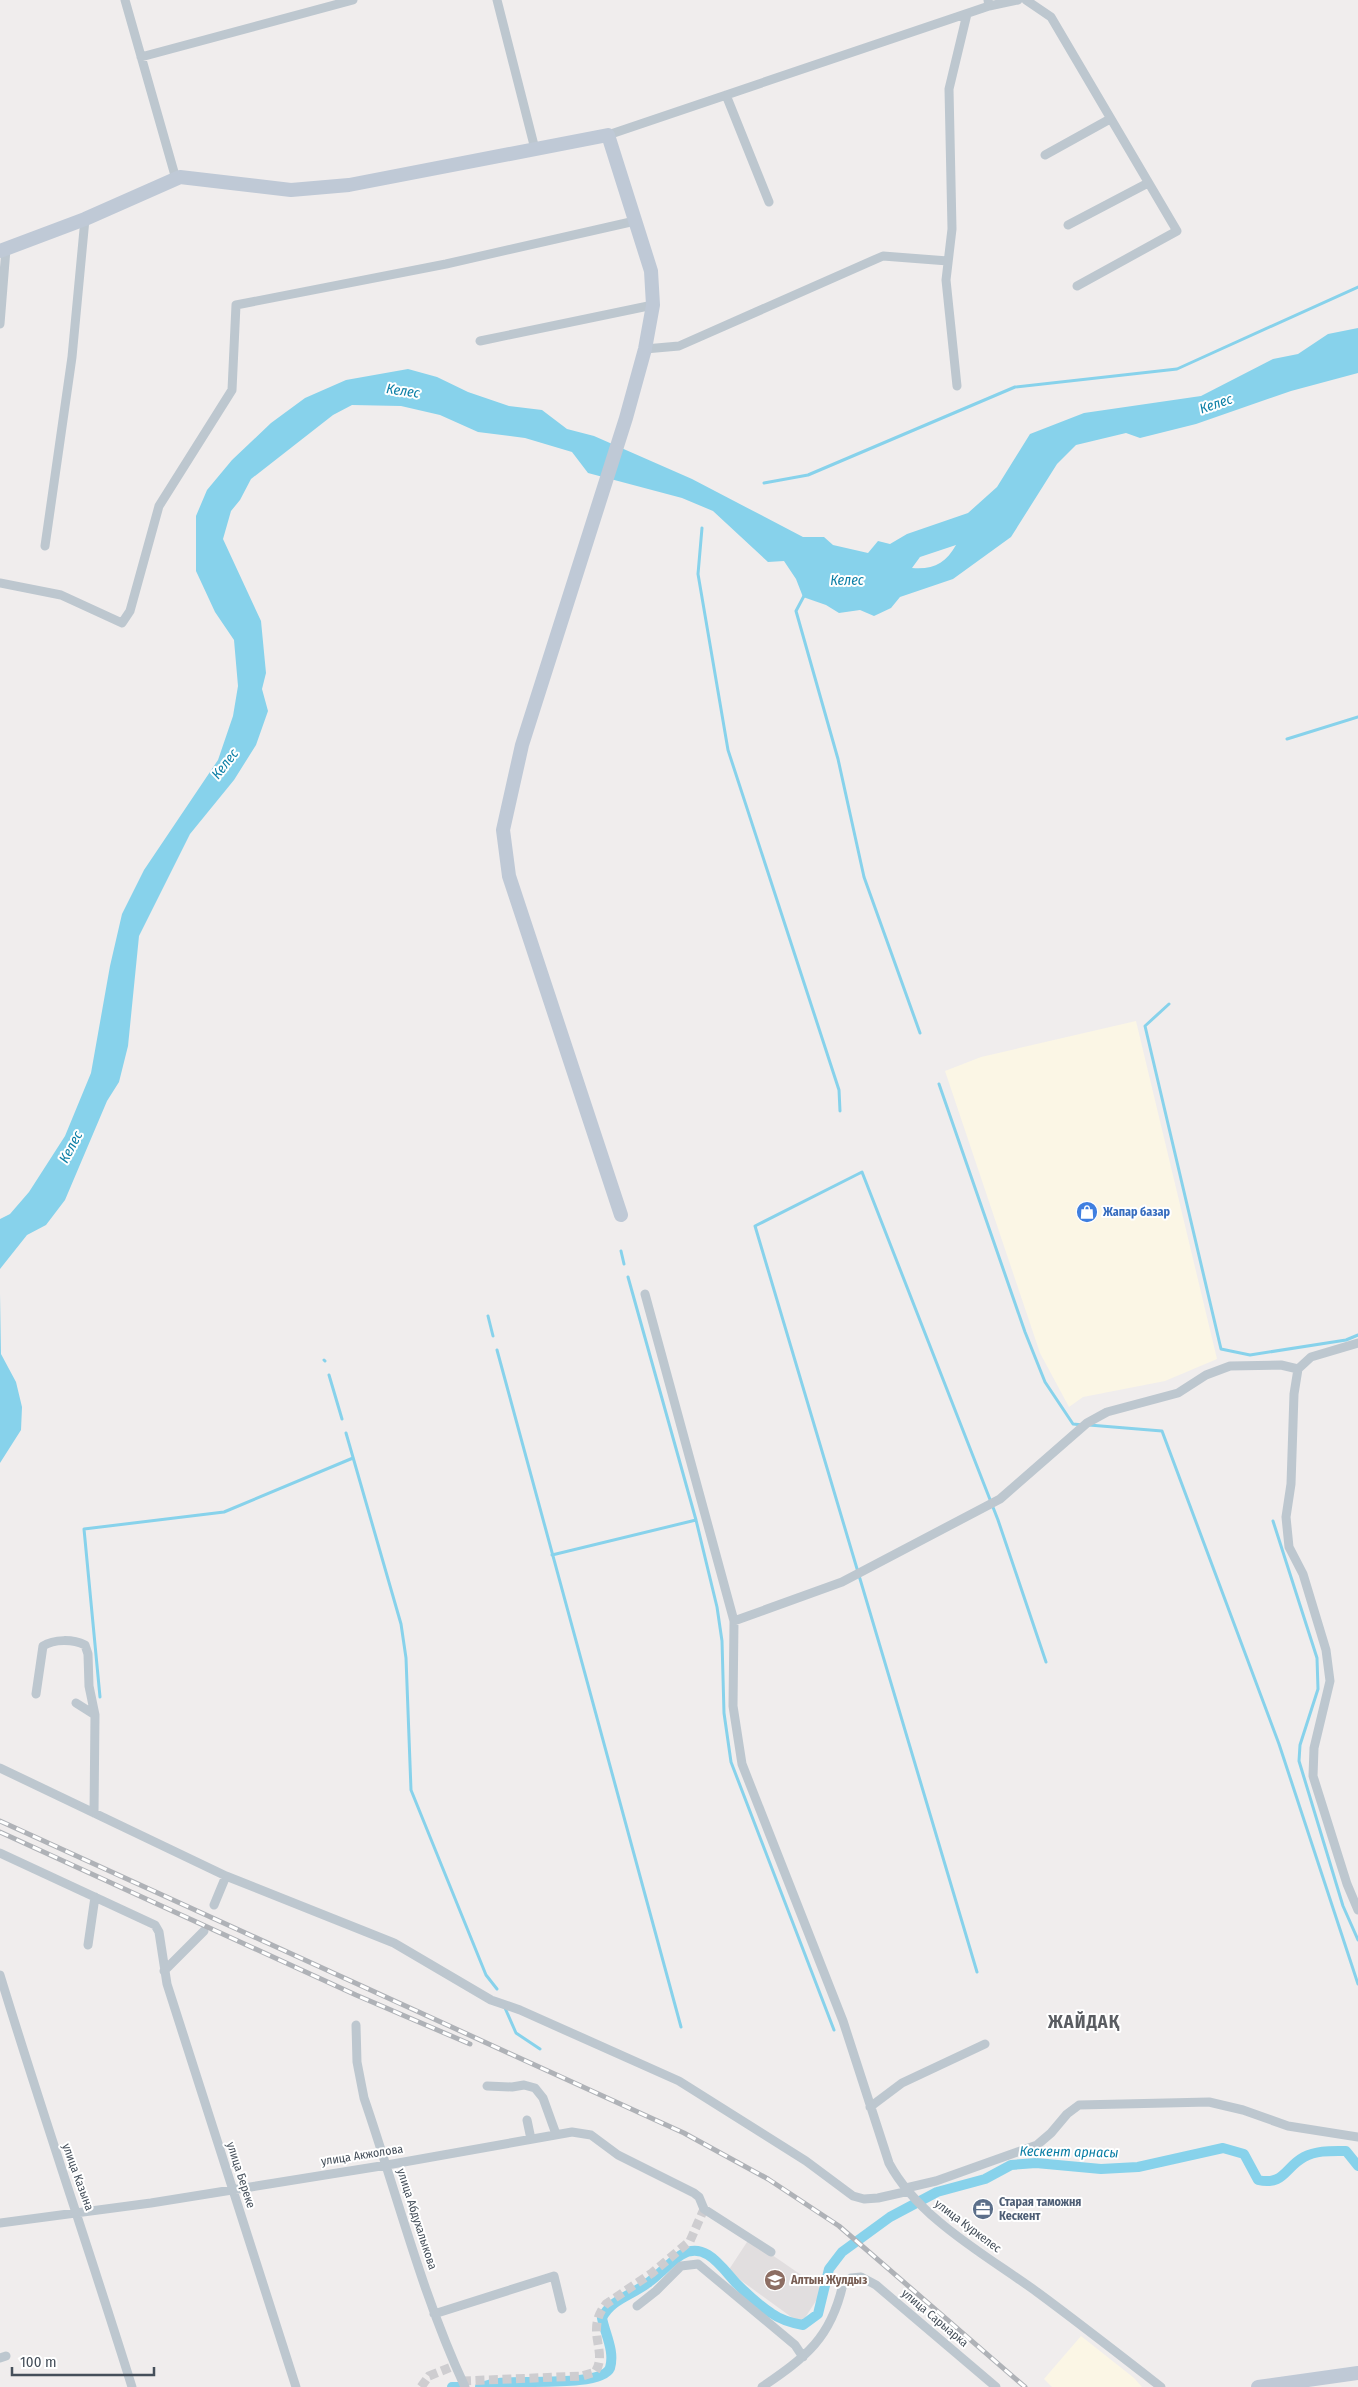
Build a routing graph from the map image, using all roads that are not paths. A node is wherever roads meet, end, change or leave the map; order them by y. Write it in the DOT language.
graph roads {
  1 [pos="125,0"];
  2 [pos="353,0"];
  3 [pos="497,0"];
  4 [pos="1018,0"];
  5 [pos="1026,0"];
  6 [pos="988,3"];
  7 [pos="967,14"];
  8 [pos="141,57"];
  9 [pos="726,95"];
  10 [pos="1110,119"];
  11 [pos="608,134"];
  12 [pos="535,149"];
  13 [pos="1045,155"];
  14 [pos="176,179"];
  15 [pos="1148,183"];
  16 [pos="769,202"];
  17 [pos="86,219"];
  18 [pos="635,221"];
  19 [pos="1068,225"];
  20 [pos="3,250"];
  21 [pos="948,261"];
  22 [pos="1077,286"];
  23 [pos="654,305"];
  24 [pos="0,324"];
  25 [pos="480,341"];
  26 [pos="645,349"];
  27 [pos="957,386"];
  28 [pos="46,546"];
  29 [pos="0,583"];
  30 [pos="621,1215"];
  31 [pos="645,1294"];
  32 [pos="1358,1343"];
  33 [pos="1298,1369"];
  34 [pos="734,1621"];
  35 [pos="36,1694"];
  36 [pos="76,1703"];
  37 [pos="95,1714"];
  38 [pos="0,1768"];
  39 [pos="94,1814"];
  40 [pos="0,1853"];
  41 [pos="226,1876"];
  42 [pos="95,1897"];
  43 [pos="214,1905"];
  44 [pos="1358,1910"];
  45 [pos="204,1931"];
  46 [pos="88,1946"];
  47 [pos="164,1971"];
  48 [pos="0,1975"];
  49 [pos="356,2026"];
  50 [pos="985,2044"];
  51 [pos="487,2086"];
  52 [pos="870,2107"];
  53 [pos="527,2120"];
  54 [pos="556,2134"];
  55 [pos="1358,2137"];
  56 [pos="531,2138"];
  57 [pos="387,2165"];
  58 [pos="232,2189"];
  59 [pos="907,2190"];
  60 [pos="78,2214"];
  61 [pos="0,2222"];
  62 [pos="771,2252"];
  63 [pos="637,2306"];
  64 [pos="562,2309"];
  65 [pos="434,2314"];
  66 [pos="804,2357"];
  67 [pos="1358,2373"];
  68 [pos="464,2384"];
  69 [pos="132,2387"];
  70 [pos="296,2387"];
  71 [pos="762,2387"];
  72 [pos="996,2387"];
  73 [pos="1161,2387"];
  74 [pos="1258,2387"];
  1 -- 8 [label="street"];
  2 -- 8 [label="street"];
  3 -- 12 [label="street"];
  4 -- 6 [label="street"];
  5 -- 10 [label="street"];
  6 -- 7 [label="street"];
  7 -- 9 [label="street"];
  7 -- 21 [label="street"];
  8 -- 14 [label="street"];
  9 -- 11 [label="street"];
  9 -- 16 [label="street"];
  10 -- 13 [label="street"];
  10 -- 15 [label="street"];
  11 -- 12 [label="street"];
  11 -- 18 [label="street"];
  12 -- 14 [label="street"];
  14 -- 17 [label="street"];
  15 -- 19 [label="street"];
  15 -- 22 [label="street"];
  17 -- 20 [label="street"];
  17 -- 28 [label="street"];
  18 -- 23 [label="street"];
  18 -- 29 [label="street"];
  20 -- 24 [label="street"];
  21 -- 26 [label="street"];
  21 -- 27 [label="street"];
  23 -- 25 [label="street"];
  23 -- 26 [label="street"];
  26 -- 30 [label="street"];
  31 -- 34 [label="street, улица Куркелес"];
  32 -- 33 [label="street"];
  33 -- 34 [label="street"];
  33 -- 44 [label="street"];
  34 -- 52 [label="street, улица Куркелес"];
  35 -- 37 [label="street"];
  36 -- 37 [label="street"];
  37 -- 39 [label="street"];
  38 -- 39 [label="street"];
  39 -- 41 [label="street"];
  40 -- 42 [label="street"];
  41 -- 43 [label="street"];
  41 -- 59 [label="street"];
  42 -- 46 [label="street"];
  42 -- 47 [label="street, улица Береке"];
  45 -- 47 [label="street"];
  47 -- 58 [label="street, улица Береке"];
  48 -- 60 [label="street, улица Казына"];
  49 -- 57 [label="street, улица Абдухалыкова"];
  50 -- 52 [label="street"];
  51 -- 54 [label="street"];
  52 -- 59 [label="street, улица Куркелес"];
  53 -- 56 [label="street"];
  54 -- 56 [label="street, улица Акжолова"];
  54 -- 62 [label="street, улица Акжолова"];
  55 -- 59 [label="street"];
  56 -- 57 [label="street, улица Акжолова"];
  57 -- 58 [label="street, улица Акжолова"];
  57 -- 65 [label="street, улица Абдухалыкова"];
  58 -- 60 [label="street, улица Акжолова"];
  58 -- 70 [label="street, улица Береке"];
  59 -- 73 [label="street, улица Куркелес"];
  60 -- 61 [label="street, улица Акжолова"];
  60 -- 69 [label="street, улица Казына"];
  63 -- 66 [label="street"];
  64 -- 65 [label="street"];
  65 -- 68 [label="street, улица Абдухалыкова"];
  66 -- 71 [label="street"];
  66 -- 72 [label="street, улица Сарыарка"];
  67 -- 74 [label="street"];
}
